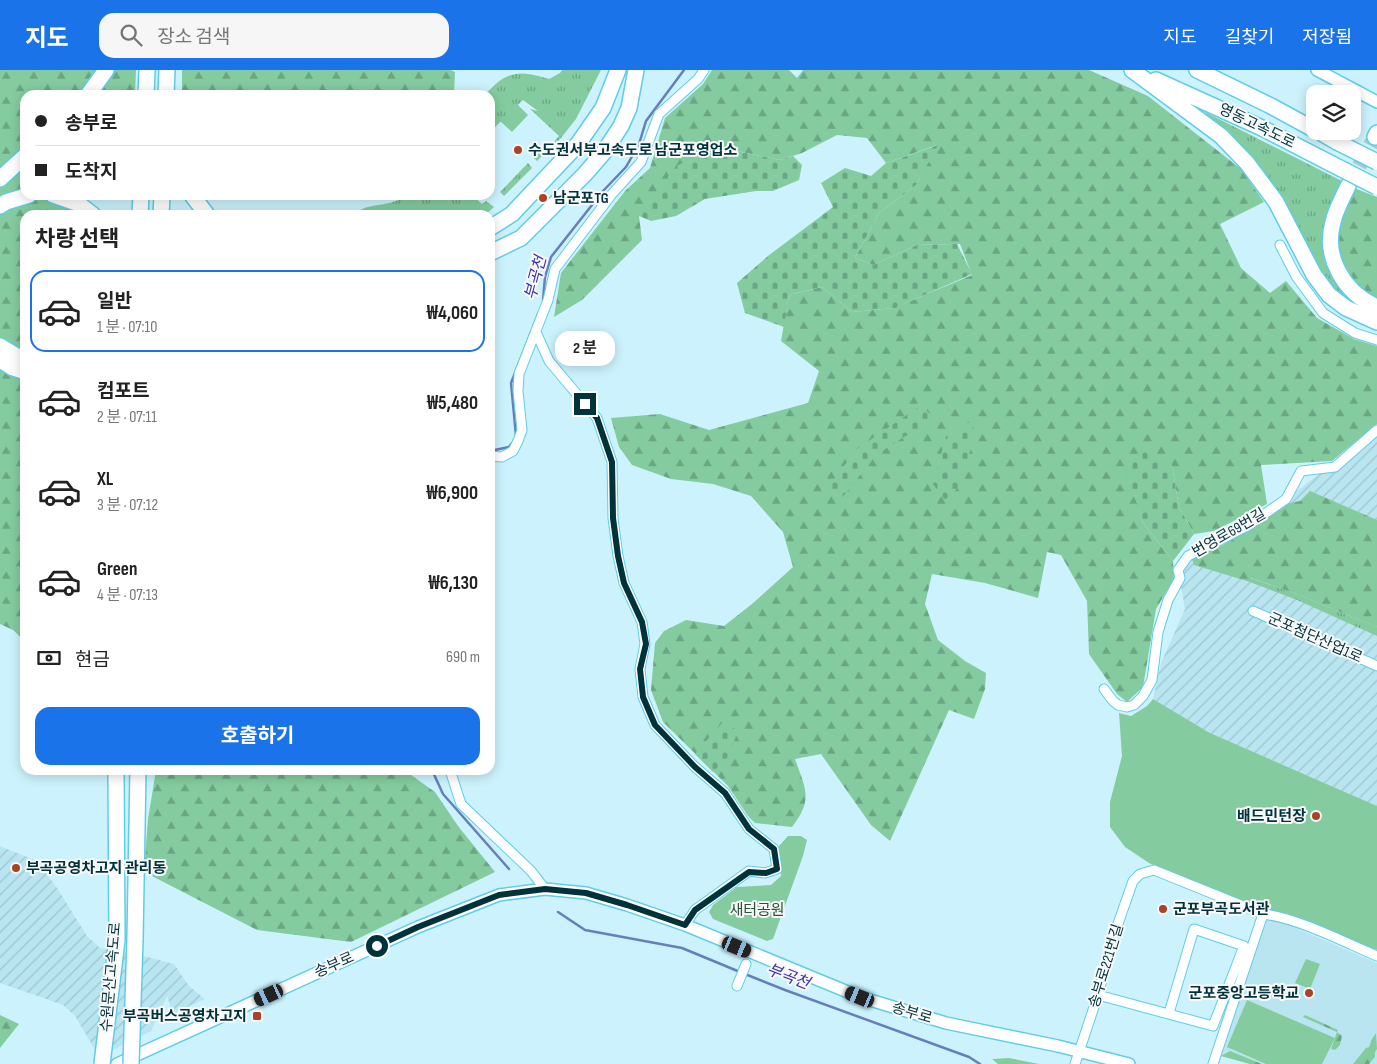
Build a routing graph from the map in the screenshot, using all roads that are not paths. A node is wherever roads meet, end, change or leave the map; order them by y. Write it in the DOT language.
graph roads {
  1 [pos="106,70"];
  2 [pos="147,70"];
  3 [pos="618,70"];
  4 [pos="636,70"];
  5 [pos="704,70"];
  6 [pos="1133,70"];
  7 [pos="1197,70"];
  8 [pos="1317,70"];
  9 [pos="167,71"];
  10 [pos="92,90"];
  11 [pos="146,90"];
  12 [pos="168,90"];
  13 [pos="1377,102"];
  14 [pos="1306,125"];
  15 [pos="1334,140"];
  16 [pos="20,161"];
  17 [pos="1377,162"];
  18 [pos="0,179"];
  19 [pos="1348,186"];
  20 [pos="1377,187"];
  21 [pos="20,198"];
  22 [pos="68,200"];
  23 [pos="0,206"];
  24 [pos="87,210"];
  25 [pos="495,225"];
  26 [pos="1280,245"];
  27 [pos="495,251"];
  28 [pos="1377,306"];
  29 [pos="1377,322"];
  30 [pos="536,332"];
  31 [pos="1377,340"];
  32 [pos="0,346"];
  33 [pos="20,358"];
  34 [pos="0,360"];
  35 [pos="20,370"];
  36 [pos="1377,430"];
  37 [pos="495,456"];
  38 [pos="1253,610"];
  39 [pos="1377,666"];
  40 [pos="1104,689"];
  41 [pos="116,775"];
  42 [pos="138,775"];
  43 [pos="452,775"];
  44 [pos="545,889"];
  45 [pos="1263,914"];
  46 [pos="685,925"];
  47 [pos="1377,956"];
  48 [pos="746,964"];
  49 [pos="737,986"];
  50 [pos="1098,994"];
  51 [pos="1168,1013"];
  52 [pos="1079,1052"];
  53 [pos="102,1064"];
  54 [pos="117,1064"];
  55 [pos="131,1064"];
  56 [pos="1075,1064"];
  57 [pos="1130,1064"];
  58 [pos="1213,1064"];
  1 -- 10 [label="highway"];
  2 -- 11 [label="highway"];
  3 -- 25 [label="highway"];
  4 -- 27 [label="highway"];
  5 -- 30 [label="street"];
  6 -- 20 [label="highway, 영동고속도로, bridge"];
  6 -- 29 [label="highway"];
  7 -- 14 [label="highway, 영동고속도로"];
  8 -- 13 [label="street"];
  9 -- 12 [label="highway"];
  15 -- 17 [label="highway, 영동고속도로, bridge"];
  16 -- 18 [label="highway"];
  19 -- 28 [label="highway"];
  21 -- 23 [label="highway"];
  22 -- 24 [label="highway"];
  26 -- 31 [label="street"];
  30 -- 37 [label="street"];
  30 -- 46 [label="street"];
  32 -- 33 [label="highway"];
  34 -- 35 [label="highway"];
  36 -- 40 [label="street, 번영로69번길"];
  38 -- 39 [label="street, 군포첨단산업1로"];
  41 -- 53 [label="highway, 수원문산고속도로"];
  42 -- 55 [label="highway, 수원문산고속도로, bridge"];
  43 -- 44 [label="street"];
  44 -- 46 [label="street, 송부로"];
  44 -- 54 [label="street, 송부로"];
  45 -- 47 [label="street"];
  45 -- 50 [label="street, 송부로221번길"];
  45 -- 58 [label="street"];
  46 -- 52 [label="street, 송부로"];
  48 -- 49 [label="street"];
  50 -- 51 [label="street"];
  50 -- 52 [label="street, 송부로221번길"];
  51 -- 51 [label="street"];
  52 -- 56 [label="street, 송부로221번길"];
  52 -- 57 [label="street, 송부로"];
}
